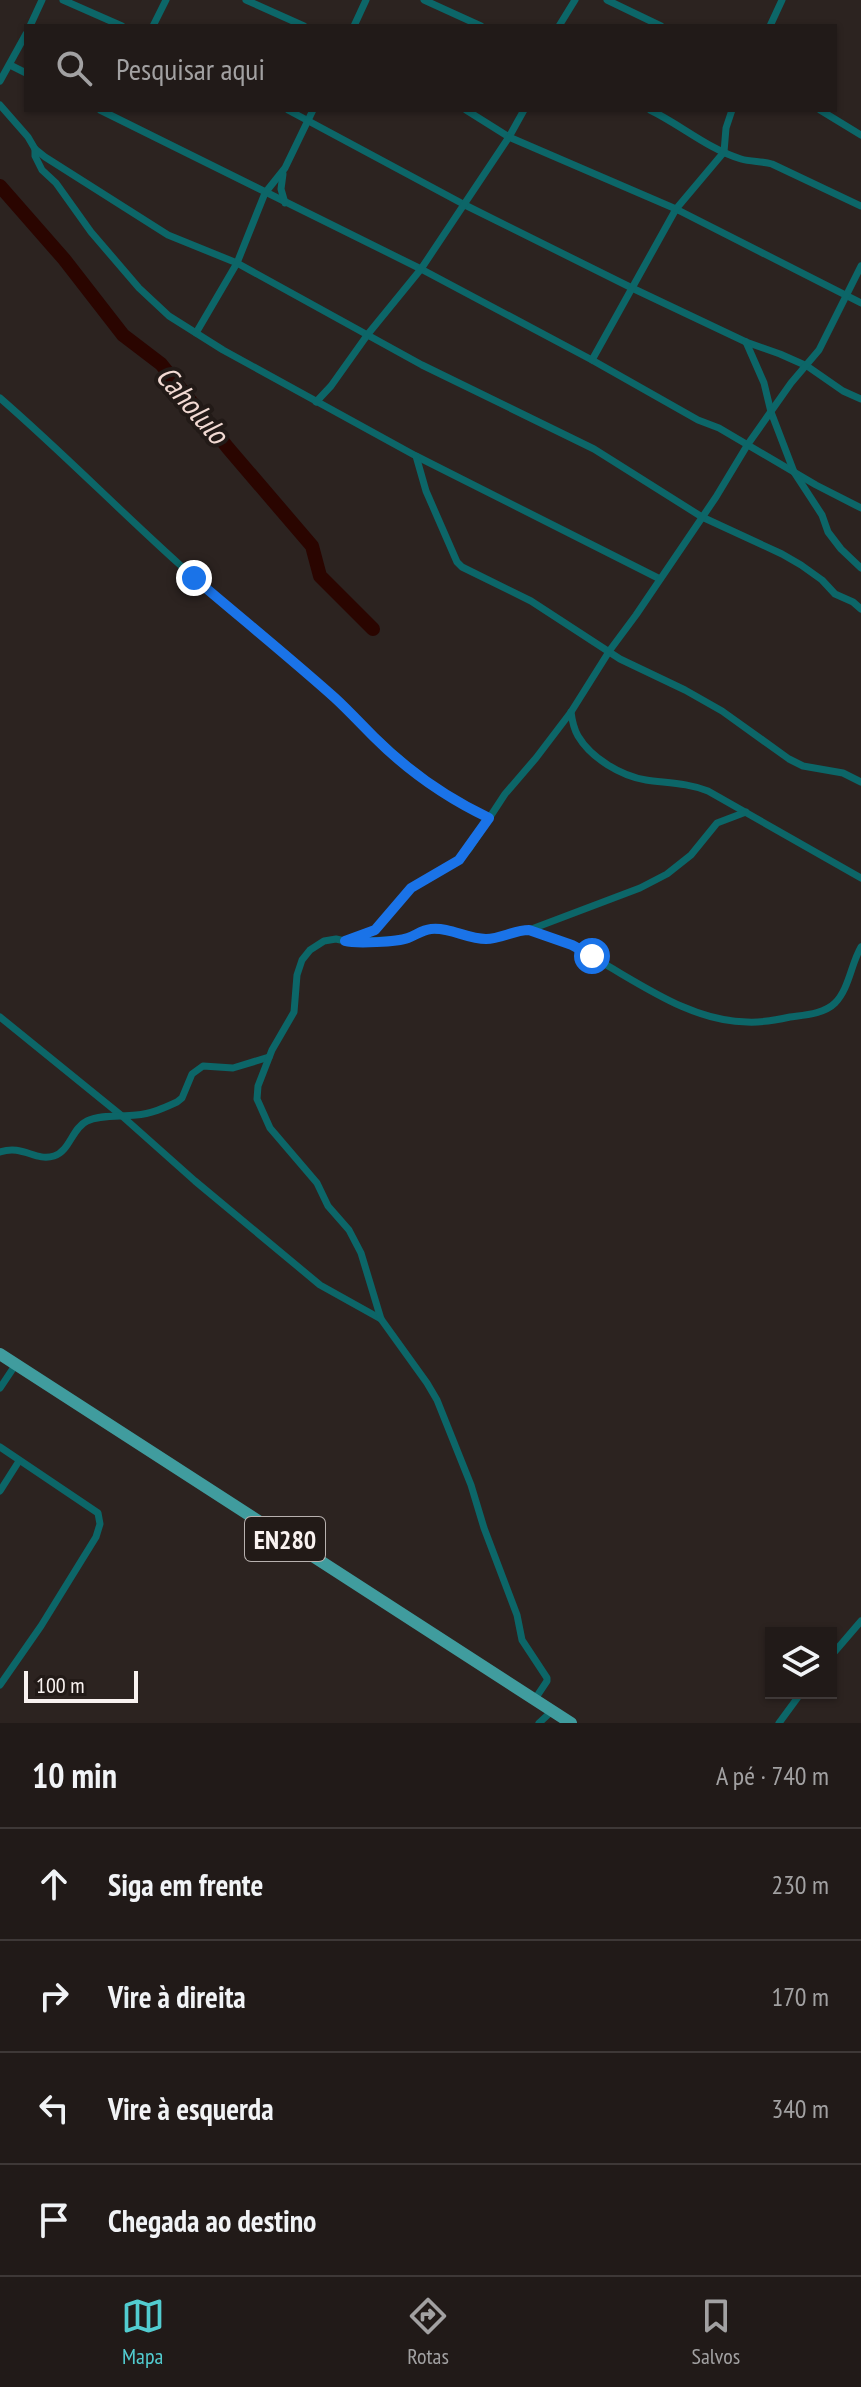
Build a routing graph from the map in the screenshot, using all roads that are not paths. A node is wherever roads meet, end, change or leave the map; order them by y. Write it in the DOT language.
graph roads {
  1 [pos="42,0"];
  2 [pos="63,0"];
  3 [pos="166,0"];
  4 [pos="246,0"];
  5 [pos="366,0"];
  6 [pos="424,0"];
  7 [pos="575,0"];
  8 [pos="607,0"];
  9 [pos="772,0"];
  10 [pos="781,2"];
  11 [pos="31,24"];
  12 [pos="117,24"];
  13 [pos="154,24"];
  14 [pos="300,24"];
  15 [pos="355,24"];
  16 [pos="477,24"];
  17 [pos="560,24"];
  18 [pos="657,24"];
  19 [pos="771,24"];
  20 [pos="24,38"];
  21 [pos="10,65"];
  22 [pos="24,72"];
  23 [pos="0,81"];
  24 [pos="0,105"];
  25 [pos="106,112"];
  26 [pos="292,112"];
  27 [pos="312,112"];
  28 [pos="469,112"];
  29 [pos="523,112"];
  30 [pos="654,112"];
  31 [pos="731,112"];
  32 [pos="823,112"];
  33 [pos="307,120"];
  34 [pos="861,135"];
  35 [pos="509,137"];
  36 [pos="35,149"];
  37 [pos="724,152"];
  38 [pos="285,168"];
  39 [pos="265,193"];
  40 [pos="285,203"];
  41 [pos="465,205"];
  42 [pos="861,206"];
  43 [pos="676,209"];
  44 [pos="237,263"];
  45 [pos="861,266"];
  46 [pos="421,269"];
  47 [pos="632,288"];
  48 [pos="847,297"];
  49 [pos="861,303"];
  50 [pos="196,333"];
  51 [pos="368,334"];
  52 [pos="746,342"];
  53 [pos="592,360"];
  54 [pos="807,366"];
  55 [pos="0,398"];
  56 [pos="861,399"];
  57 [pos="316,402"];
  58 [pos="771,412"];
  59 [pos="748,444"];
  60 [pos="416,456"];
  61 [pos="794,472"];
  62 [pos="861,508"];
  63 [pos="702,517"];
  64 [pos="861,568"];
  65 [pos="660,579"];
  66 [pos="861,609"];
  67 [pos="610,650"];
  68 [pos="571,712"];
  69 [pos="861,782"];
  70 [pos="746,812"];
  71 [pos="489,818"];
  72 [pos="861,878"];
  73 [pos="529,930"];
  74 [pos="345,941"];
  75 [pos="861,947"];
  76 [pos="0,1017"];
  77 [pos="269,1057"];
  78 [pos="122,1116"];
  79 [pos="0,1152"];
  80 [pos="381,1319"];
  81 [pos="0,1354"];
  82 [pos="16,1364"];
  83 [pos="0,1388"];
  84 [pos="0,1447"];
  85 [pos="19,1461"];
  86 [pos="0,1491"];
  87 [pos="861,1621"];
  88 [pos="837,1649"];
  89 [pos="0,1685"];
  90 [pos="535,1699"];
  91 [pos="797,1699"];
  92 [pos="552,1711"];
  93 [pos="539,1723"];
  94 [pos="571,1723"];
  95 [pos="779,1723"];
  1 -- 11 [label="street"];
  2 -- 12 [label="street"];
  3 -- 13 [label="street"];
  4 -- 14 [label="street"];
  5 -- 15 [label="street"];
  6 -- 16 [label="street"];
  7 -- 17 [label="street"];
  8 -- 18 [label="street"];
  9 -- 10 [label="street"];
  10 -- 19 [label="street"];
  20 -- 21 [label="street"];
  21 -- 22 [label="street"];
  21 -- 23 [label="street"];
  24 -- 36 [label="street"];
  25 -- 39 [label="street"];
  26 -- 33 [label="street"];
  27 -- 33 [label="street"];
  28 -- 35 [label="street"];
  29 -- 35 [label="street"];
  30 -- 37 [label="street"];
  31 -- 37 [label="street"];
  32 -- 34 [label="street"];
  33 -- 38 [label="street"];
  33 -- 41 [label="street"];
  35 -- 41 [label="street"];
  35 -- 43 [label="street"];
  36 -- 44 [label="street"];
  36 -- 50 [label="street"];
  37 -- 42 [label="street"];
  37 -- 43 [label="street"];
  38 -- 39 [label="street"];
  38 -- 40 [label="street"];
  39 -- 40 [label="street"];
  39 -- 44 [label="street"];
  40 -- 46 [label="street"];
  41 -- 46 [label="street"];
  41 -- 47 [label="street"];
  43 -- 47 [label="street"];
  43 -- 48 [label="street"];
  44 -- 50 [label="street"];
  44 -- 51 [label="street"];
  45 -- 48 [label="street"];
  46 -- 51 [label="street"];
  46 -- 53 [label="street"];
  47 -- 52 [label="street"];
  47 -- 53 [label="street"];
  48 -- 49 [label="street"];
  48 -- 54 [label="street"];
  50 -- 57 [label="street"];
  51 -- 57 [label="street"];
  51 -- 63 [label="street"];
  52 -- 54 [label="street"];
  52 -- 58 [label="street"];
  53 -- 59 [label="street"];
  54 -- 56 [label="street"];
  54 -- 58 [label="street"];
  55 -- 71 [label="street"];
  57 -- 60 [label="street"];
  58 -- 59 [label="street"];
  58 -- 61 [label="street"];
  59 -- 61 [label="street"];
  59 -- 63 [label="street"];
  60 -- 65 [label="street"];
  60 -- 67 [label="street"];
  61 -- 62 [label="street"];
  61 -- 64 [label="street"];
  63 -- 65 [label="street"];
  63 -- 66 [label="street"];
  65 -- 67 [label="street"];
  67 -- 68 [label="street"];
  67 -- 69 [label="street"];
  68 -- 70 [label="street"];
  68 -- 71 [label="street"];
  70 -- 72 [label="street"];
  70 -- 73 [label="street"];
  71 -- 74 [label="street"];
  73 -- 74 [label="street"];
  73 -- 75 [label="street"];
  74 -- 77 [label="street"];
  76 -- 78 [label="street"];
  77 -- 78 [label="street"];
  77 -- 80 [label="street"];
  78 -- 79 [label="street"];
  78 -- 80 [label="street"];
  80 -- 90 [label="street"];
  81 -- 82 [label="main road, EN280"];
  82 -- 83 [label="street"];
  82 -- 90 [label="main road, EN280"];
  84 -- 85 [label="street"];
  85 -- 86 [label="street"];
  85 -- 89 [label="street"];
  87 -- 88 [label="street"];
  90 -- 92 [label="main road, EN280"];
  91 -- 95 [label="street"];
  92 -- 93 [label="street"];
  92 -- 94 [label="main road, EN280"];
}
